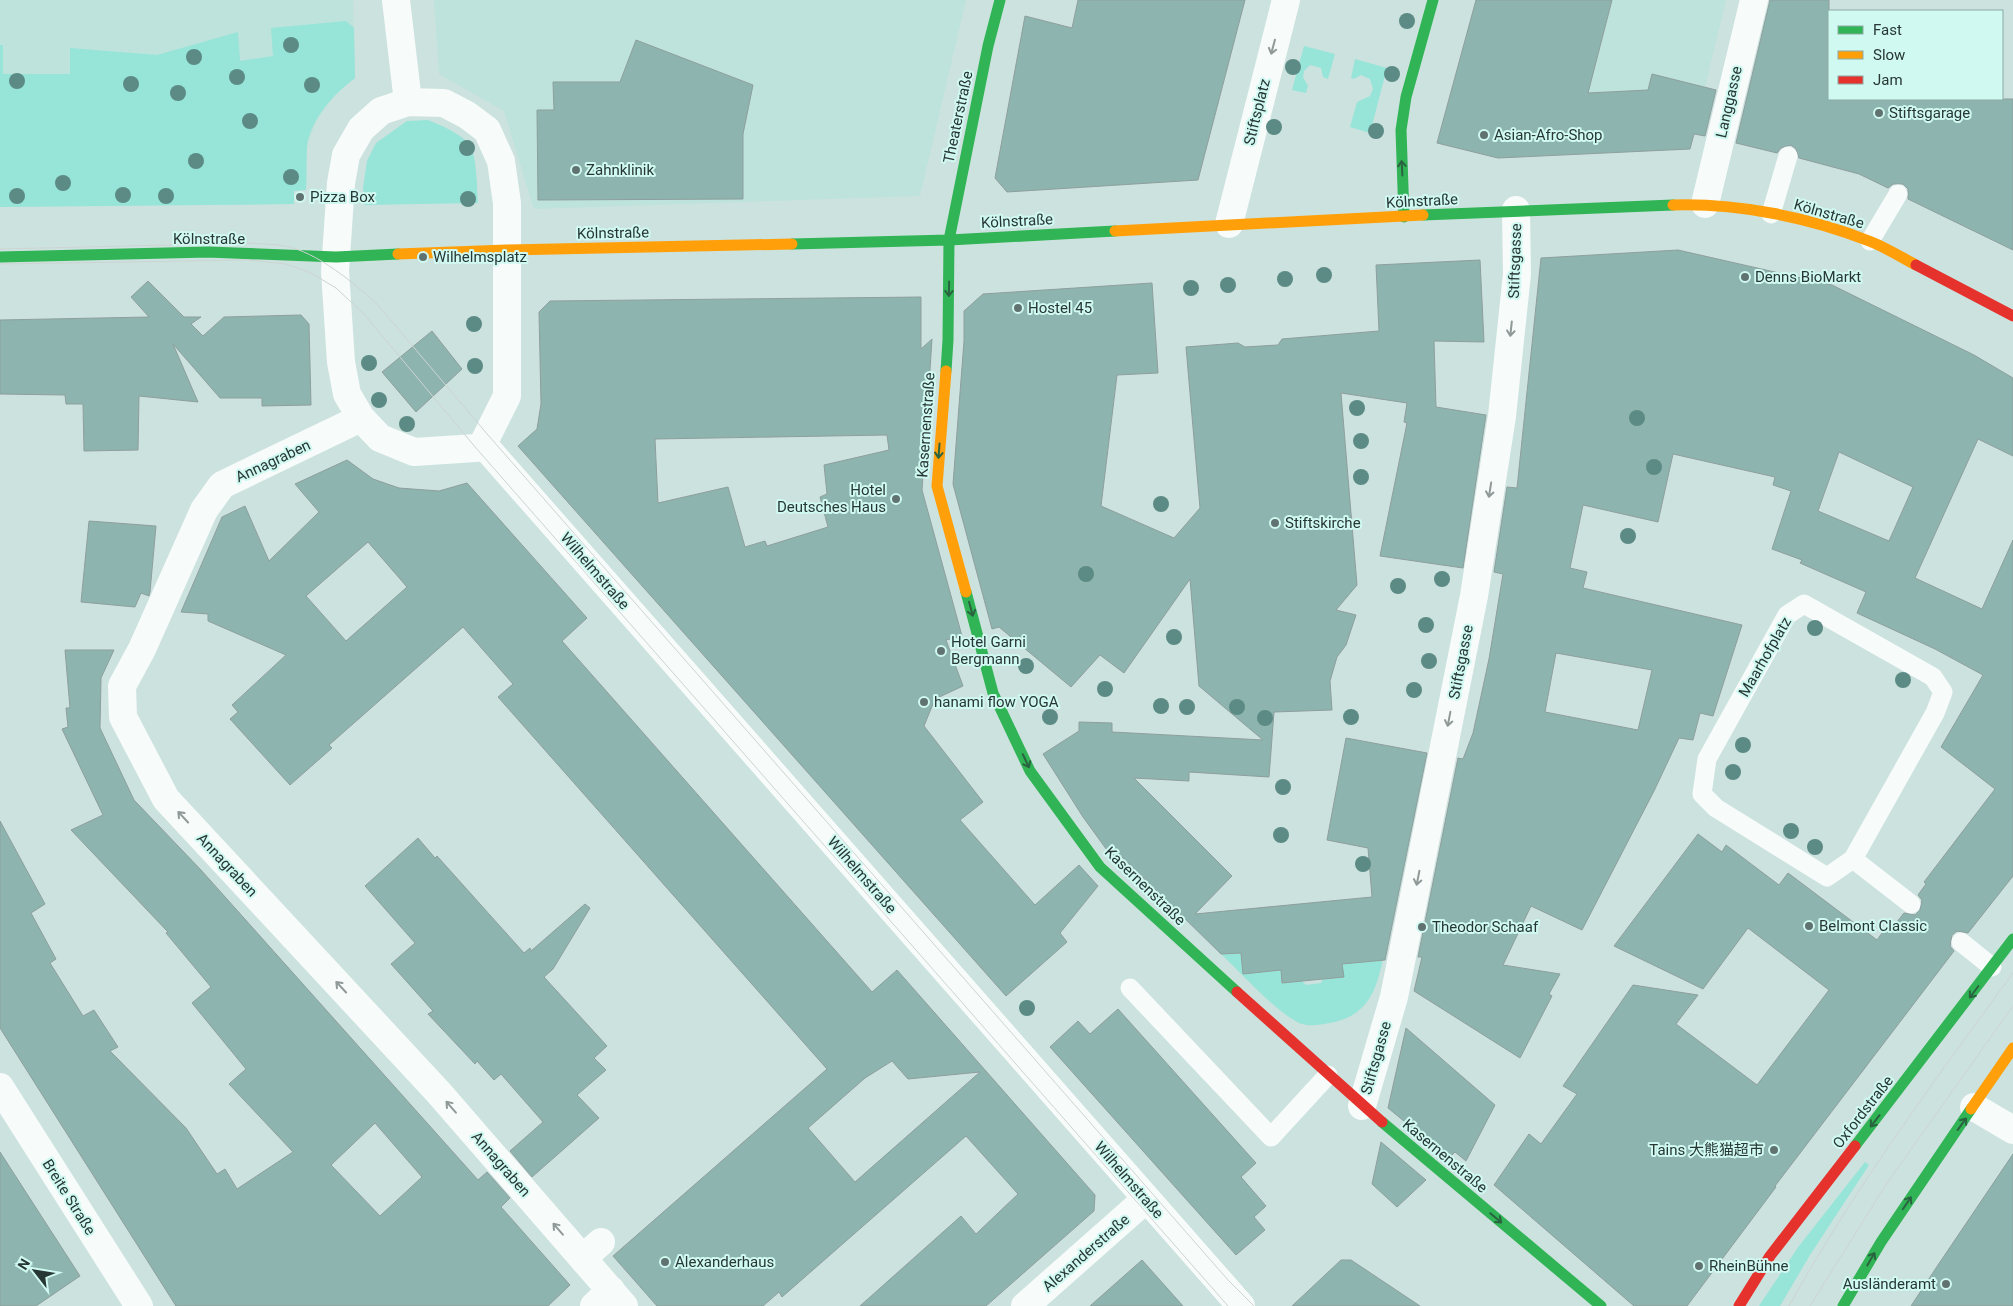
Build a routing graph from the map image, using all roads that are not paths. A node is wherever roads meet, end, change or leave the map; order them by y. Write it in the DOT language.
graph roads {
  1 [pos="396,0"];
  2 [pos="1000,0"];
  3 [pos="1286,0"];
  4 [pos="1433,0"];
  5 [pos="1754,0"];
  6 [pos="408,102"];
  7 [pos="1788,156"];
  8 [pos="1898,194"];
  9 [pos="1705,204"];
  10 [pos="1516,210"];
  11 [pos="1771,214"];
  12 [pos="1404,217"];
  13 [pos="1229,224"];
  14 [pos="949,240"];
  15 [pos="1870,241"];
  16 [pos="506,250"];
  17 [pos="0,257"];
  18 [pos="336,257"];
  19 [pos="2013,316"];
  20 [pos="361,418"];
  21 [pos="483,444"];
  22 [pos="1853,859"];
  23 [pos="1911,904"];
  24 [pos="2013,938"];
  25 [pos="1961,942"];
  26 [pos="1992,967"];
  27 [pos="1130,988"];
  28 [pos="2013,1048"];
  29 [pos="1328,1075"];
  30 [pos="0,1087"];
  31 [pos="1362,1106"];
  32 [pos="1974,1107"];
  33 [pos="2013,1130"];
  34 [pos="1146,1200"];
  35 [pos="610,1301"];
  36 [pos="139,1306"];
  37 [pos="1025,1306"];
  38 [pos="1241,1306"];
  39 [pos="1601,1306"];
  40 [pos="1739,1306"];
  41 [pos="1843,1306"];
  1 -- 6 [label="street"];
  2 -- 14 [label="street, Theaterstraße"];
  3 -- 13 [label="street, Stiftsplatz, one-way"];
  12 -- 4 [label="street, one-way"];
  5 -- 9 [label="street, Langgasse"];
  6 -- 16 [label="street"];
  6 -- 18 [label="street"];
  7 -- 11 [label="lane"];
  8 -- 15 [label="lane"];
  9 -- 10 [label="street, Kölnstraße"];
  9 -- 11 [label="street, Kölnstraße"];
  10 -- 12 [label="street, Kölnstraße"];
  10 -- 31 [label="street, Stiftsgasse, one-way"];
  11 -- 15 [label="street, Kölnstraße"];
  12 -- 13 [label="street, Kölnstraße"];
  13 -- 14 [label="street, Kölnstraße"];
  14 -- 16 [label="street, Kölnstraße"];
  14 -- 29 [label="street, Kasernenstraße, one-way"];
  15 -- 19 [label="street, Kölnstraße"];
  16 -- 18 [label="street, Kölnstraße"];
  16 -- 21 [label="street"];
  17 -- 18 [label="street, Kölnstraße"];
  18 -- 20 [label="street"];
  20 -- 21 [label="street"];
  35 -- 20 [label="street, Annagraben, one-way"];
  21 -- 34 [label="street, Wilhelmstraße"];
  22 -- 22 [label="lane, Maarhofplatz"];
  22 -- 23 [label="lane"];
  24 -- 26 [label="street, Oxfordstraße"];
  25 -- 26 [label="lane"];
  26 -- 40 [label="street, Oxfordstraße, one-way"];
  27 -- 29 [label="lane"];
  28 -- 32 [label="street"];
  29 -- 31 [label="street, Kasernenstraße"];
  30 -- 36 [label="street, Breite Straße"];
  31 -- 39 [label="street, Kasernenstraße, one-way"];
  32 -- 33 [label="street"];
  41 -- 32 [label="street, one-way"];
  34 -- 37 [label="street, Alexanderstraße"];
  34 -- 38 [label="street, Wilhelmstraße"];
}
